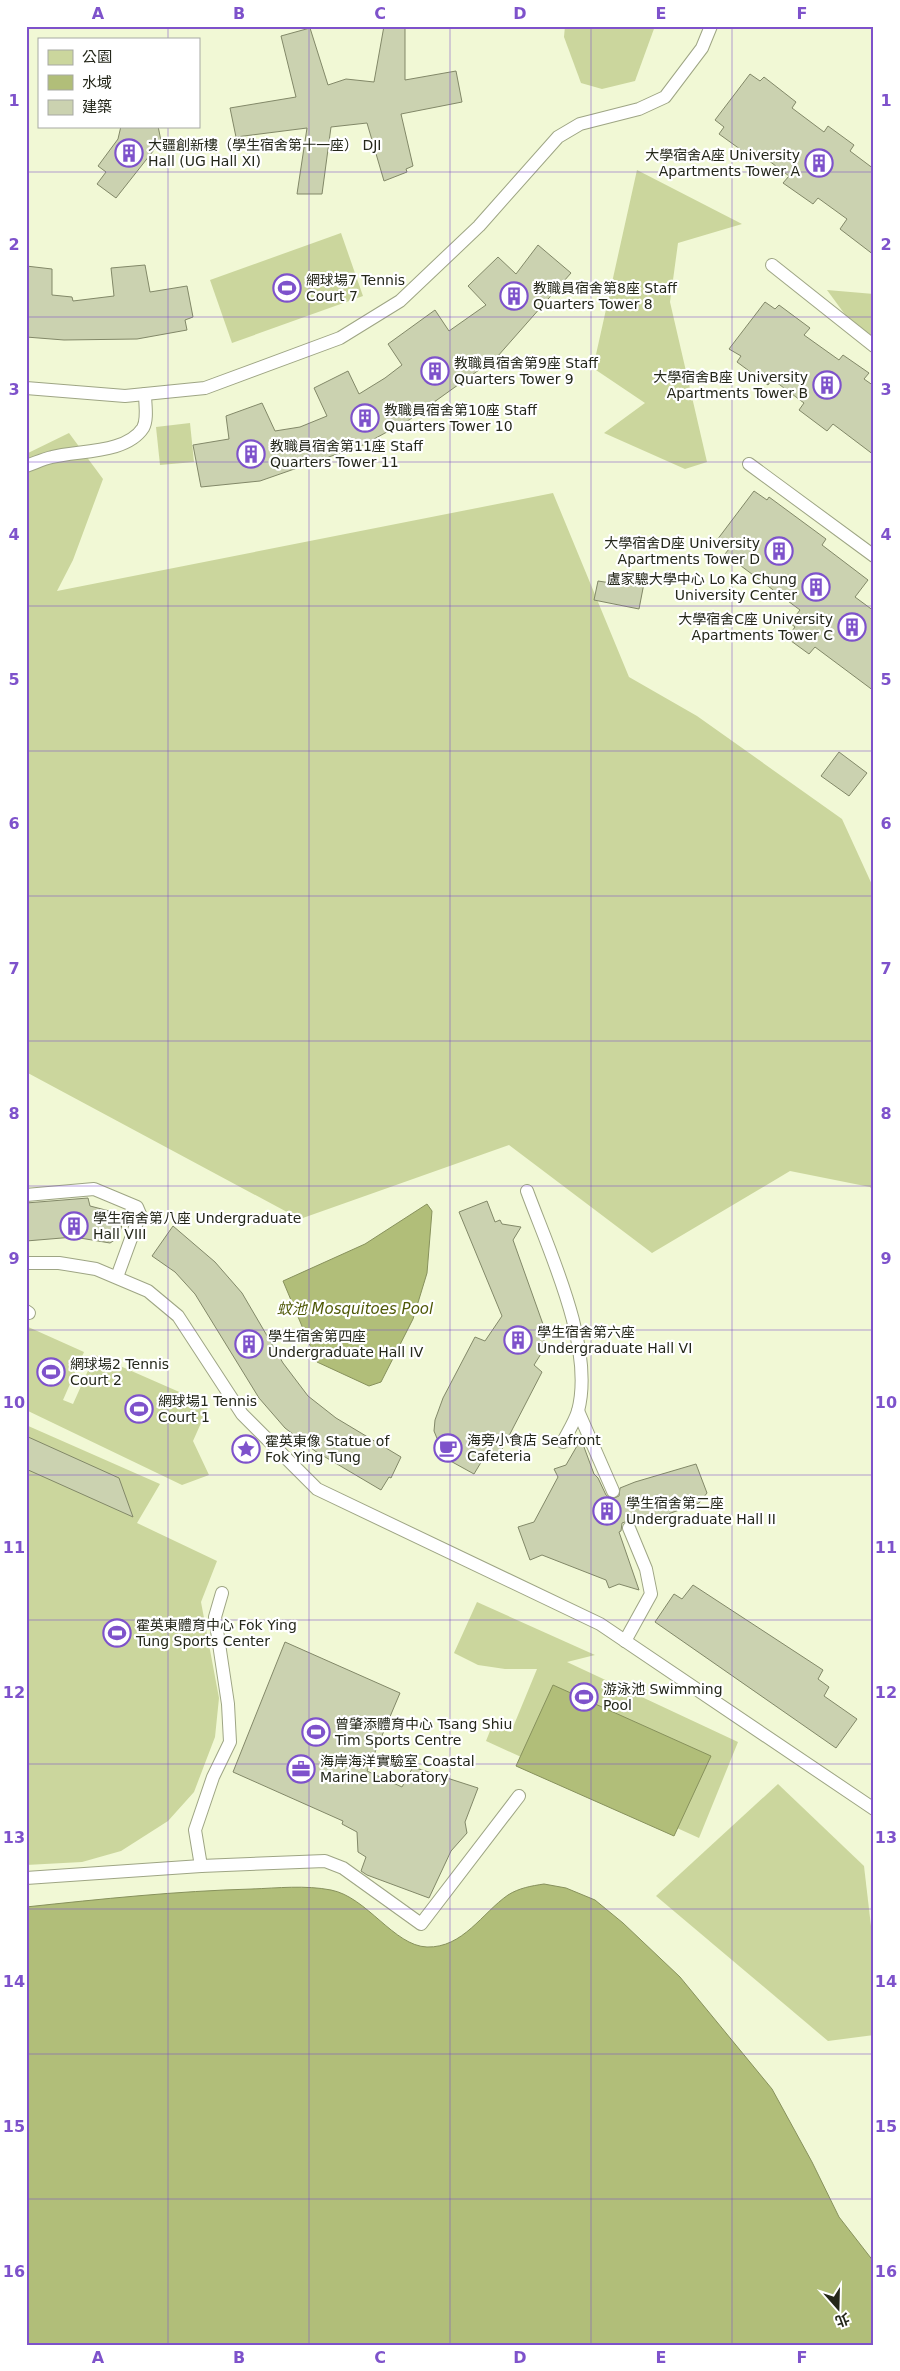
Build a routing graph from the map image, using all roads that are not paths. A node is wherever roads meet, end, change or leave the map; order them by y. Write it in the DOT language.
graph roads {
  1 [pos="711,26"];
  2 [pos="772,265"];
  3 [pos="874,346"];
  4 [pos="26,388"];
  5 [pos="145,394"];
  6 [pos="749,464"];
  7 [pos="26,466"];
  8 [pos="874,556"];
  9 [pos="527,1191"];
  10 [pos="26,1195"];
  11 [pos="26,1263"];
  12 [pos="117,1277"];
  13 [pos="578,1411"];
  14 [pos="564,1442"];
  15 [pos="613,1491"];
  16 [pos="629,1528"];
  17 [pos="222,1593"];
  18 [pos="625,1641"];
  19 [pos="519,1796"];
  20 [pos="874,1809"];
  21 [pos="201,1866"];
  22 [pos="26,1878"];
  1 -- 5 [label="lane"];
  2 -- 3 [label="lane"];
  4 -- 5 [label="lane"];
  5 -- 7 [label="lane"];
  6 -- 8 [label="lane"];
  9 -- 13 [label="lane"];
  10 -- 12 [label="lane"];
  11 -- 12 [label="lane"];
  12 -- 18 [label="lane"];
  13 -- 14 [label="lane"];
  13 -- 15 [label="lane"];
  16 -- 18 [label="lane"];
  17 -- 21 [label="lane"];
  18 -- 20 [label="lane"];
  19 -- 21 [label="lane"];
  21 -- 22 [label="lane"];
}
